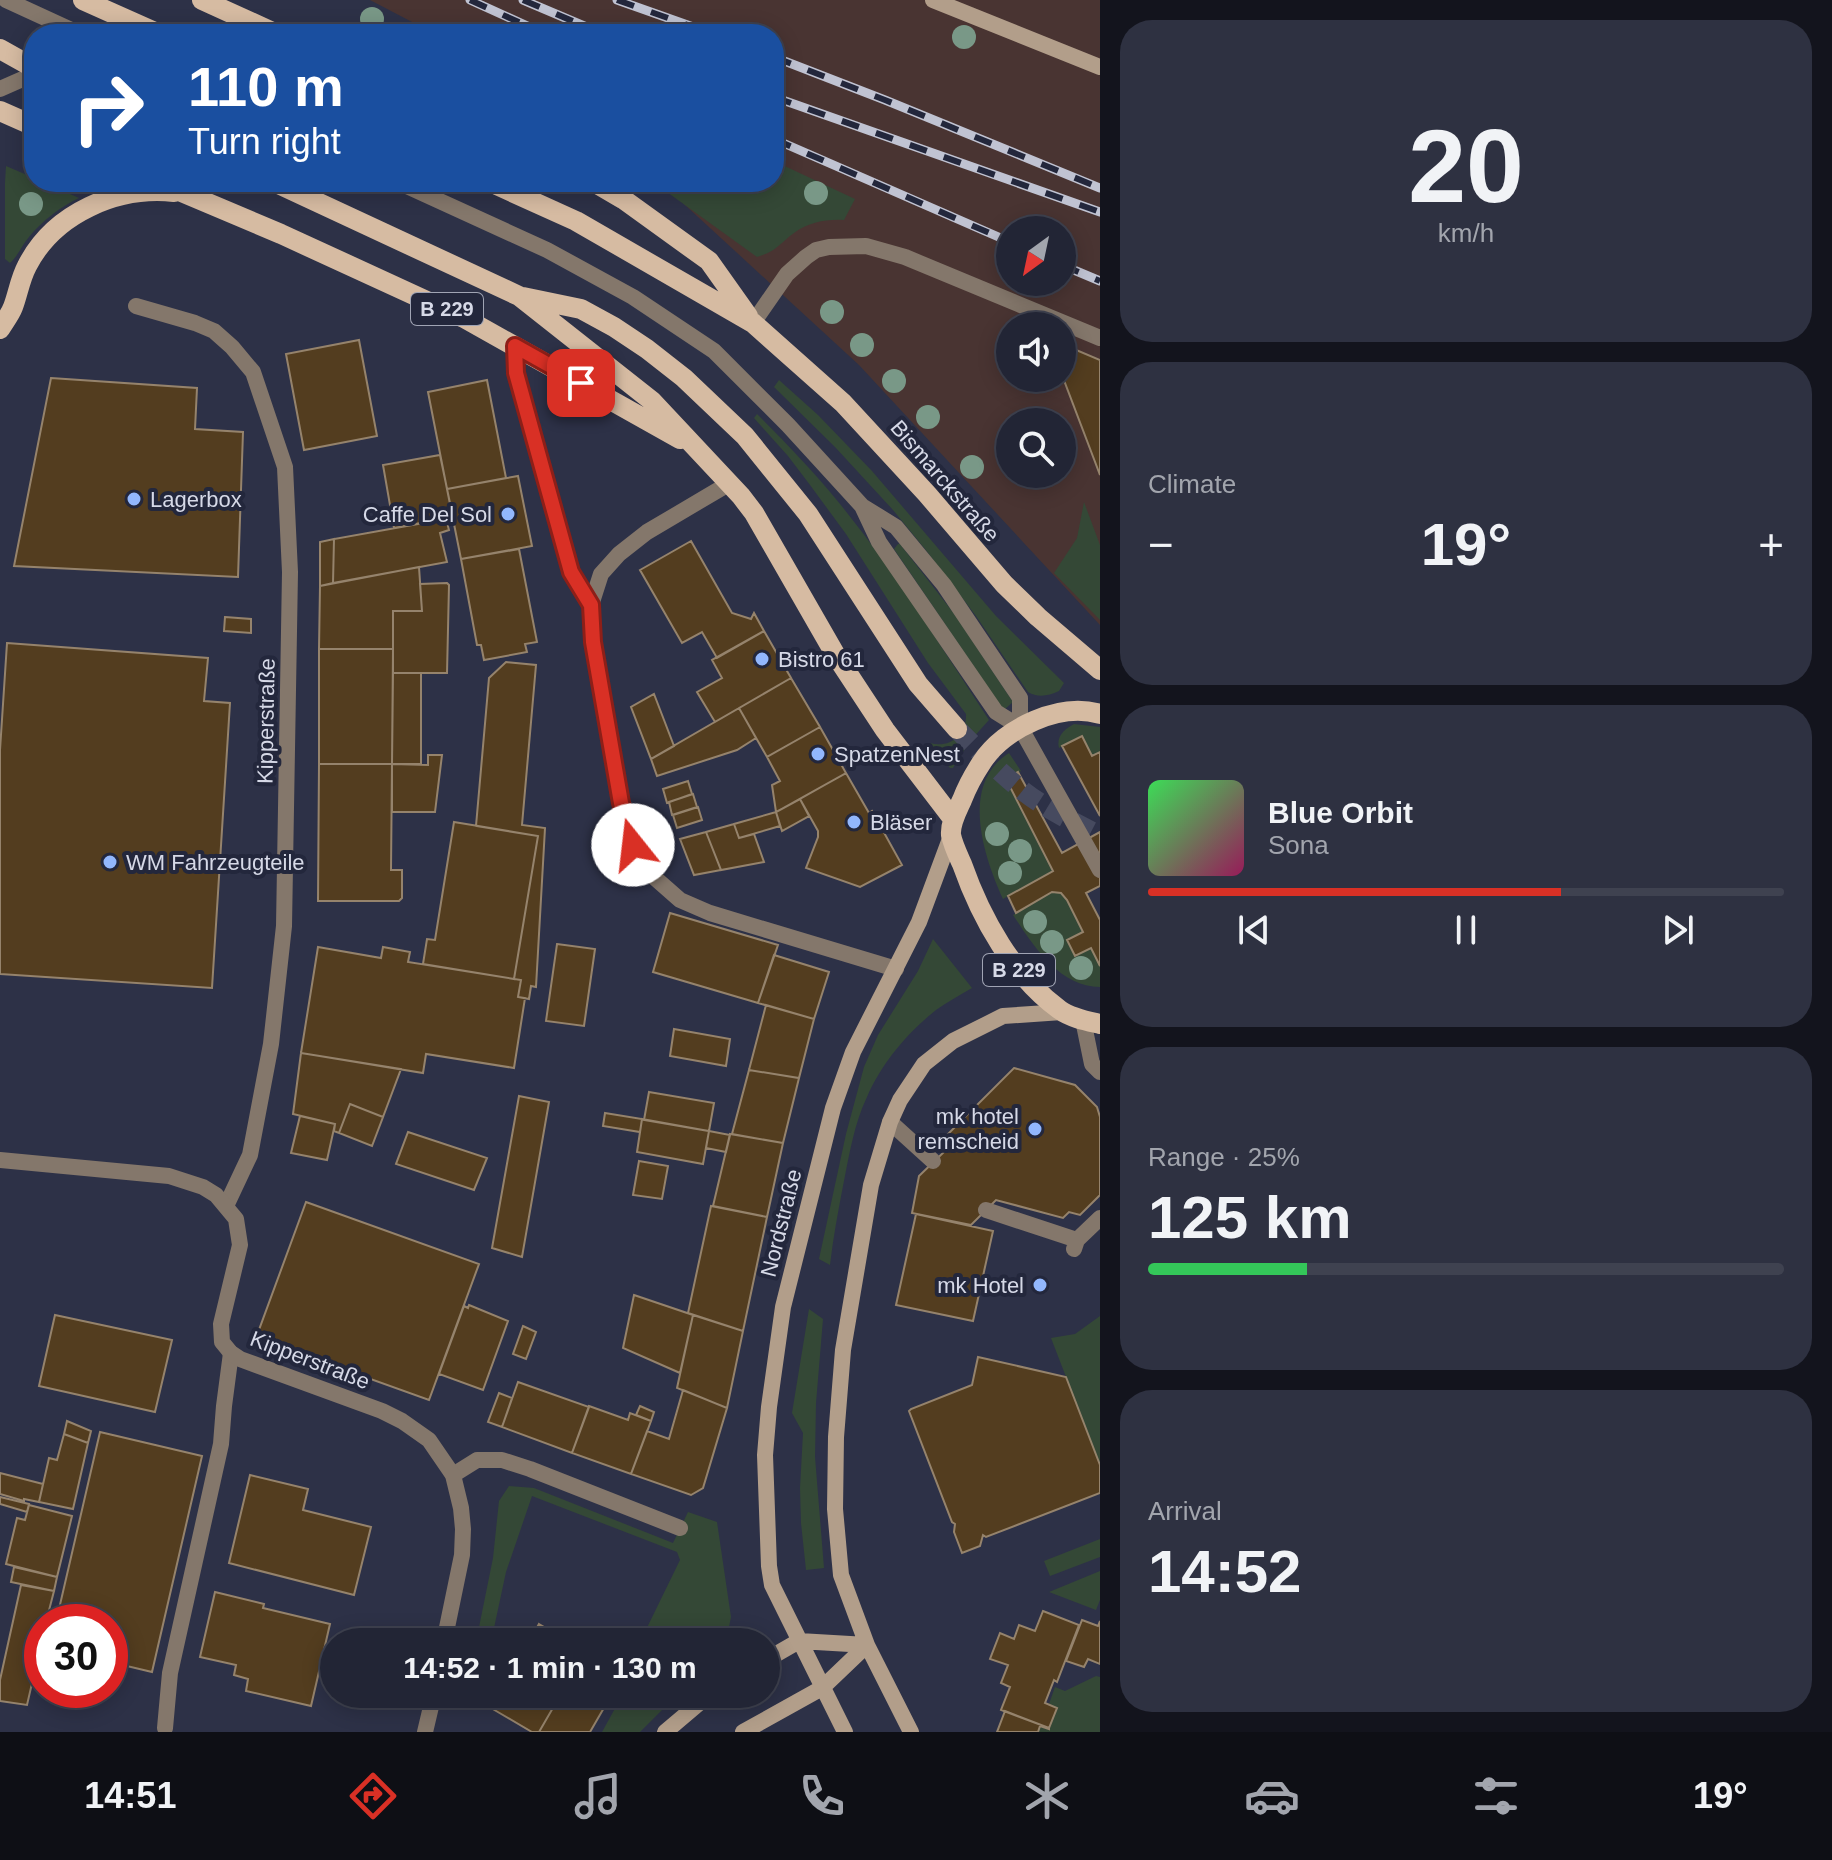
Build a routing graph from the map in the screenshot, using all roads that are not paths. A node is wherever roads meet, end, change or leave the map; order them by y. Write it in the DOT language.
graph roads {
  1 [pos="6,0"];
  2 [pos="83,0"];
  3 [pos="202,0"];
  4 [pos="933,0"];
  5 [pos="58,24"];
  6 [pos="137,24"];
  7 [pos="255,24"];
  8 [pos="0,49"];
  9 [pos="24,62"];
  10 [pos="1100,67"];
  11 [pos="24,78"];
  12 [pos="0,89"];
  13 [pos="0,111"];
  14 [pos="24,122"];
  15 [pos="142,192"];
  16 [pos="181,192"];
  17 [pos="296,192"];
  18 [pos="420,192"];
  19 [pos="512,192"];
  20 [pos="611,192"];
  21 [pos="519,296"];
  22 [pos="136,306"];
  23 [pos="753,323"];
  24 [pos="0,329"];
  25 [pos="1100,338"];
  26 [pos="515,346"];
  27 [pos="701,451"];
  28 [pos="730,483"];
  29 [pos="862,506"];
  30 [pos="591,605"];
  31 [pos="1100,670"];
  32 [pos="1100,714"];
  33 [pos="1020,727"];
  34 [pos="957,729"];
  35 [pos="952,828"];
  36 [pos="1100,870"];
  37 [pos="896,969"];
  38 [pos="1062,1012"];
  39 [pos="1091,1022"];
  40 [pos="1096,1068"];
  41 [pos="890,1122"];
  42 [pos="0,1160"];
  43 [pos="933,1161"];
  44 [pos="226,1206"];
  45 [pos="986,1210"];
  46 [pos="1100,1218"];
  47 [pos="231,1353"];
  48 [pos="453,1475"];
  49 [pos="680,1528"];
  50 [pos="447,1628"];
  51 [pos="799,1641"];
  52 [pos="867,1645"];
  53 [pos="780,1652"];
  54 [pos="822,1688"];
  55 [pos="431,1708"];
  56 [pos="693,1708"];
  57 [pos="165,1728"];
  58 [pos="425,1732"];
  59 [pos="665,1732"];
  60 [pos="743,1732"];
  61 [pos="845,1732"];
  62 [pos="911,1732"];
  1 -- 5 [label="street"];
  2 -- 6 [label="main road"];
  3 -- 7 [label="main road"];
  4 -- 10 [label="main road"];
  8 -- 9 [label="main road"];
  11 -- 12 [label="street"];
  13 -- 14 [label="main road"];
  15 -- 24 [label="main road"];
  16 -- 26 [label="main road, B 229"];
  17 -- 21 [label="main road, B 229"];
  18 -- 29 [label="street"];
  19 -- 23 [label="main road"];
  20 -- 23 [label="main road"];
  21 -- 27 [label="main road, B 229"];
  21 -- 34 [label="main road"];
  22 -- 44 [label="street, Kipperstraße"];
  23 -- 25 [label="street"];
  23 -- 31 [label="main road, Bismarckstraße"];
  26 -- 27 [label="main road, B 229"];
  26 -- 30 [label="street"];
  27 -- 28 [label="main road, B 229"];
  28 -- 30 [label="street"];
  28 -- 35 [label="main road, B 229"];
  29 -- 33 [label="street"];
  29 -- 33 [label="street"];
  30 -- 37 [label="street"];
  32 -- 33 [label="main road"];
  33 -- 35 [label="main road"];
  33 -- 36 [label="street"];
  35 -- 37 [label="main road, Nordstraße"];
  35 -- 38 [label="main road, B 229"];
  37 -- 51 [label="main road, Nordstraße"];
  38 -- 39 [label="main road, B 229"];
  38 -- 41 [label="main road"];
  39 -- 40 [label="street"];
  41 -- 43 [label="street"];
  41 -- 52 [label="main road"];
  42 -- 44 [label="street"];
  44 -- 47 [label="street, Kipperstraße"];
  45 -- 46 [label="street"];
  47 -- 48 [label="street, Kipperstraße"];
  47 -- 57 [label="street"];
  48 -- 49 [label="street"];
  48 -- 50 [label="street, Kipperstraße"];
  51 -- 52 [label="main road"];
  51 -- 53 [label="main road"];
  51 -- 54 [label="main road, Nordstraße"];
  52 -- 54 [label="main road"];
  52 -- 62 [label="main road"];
  54 -- 60 [label="main road"];
  54 -- 61 [label="main road, Nordstraße"];
  55 -- 58 [label="street"];
  56 -- 59 [label="main road"];
}
